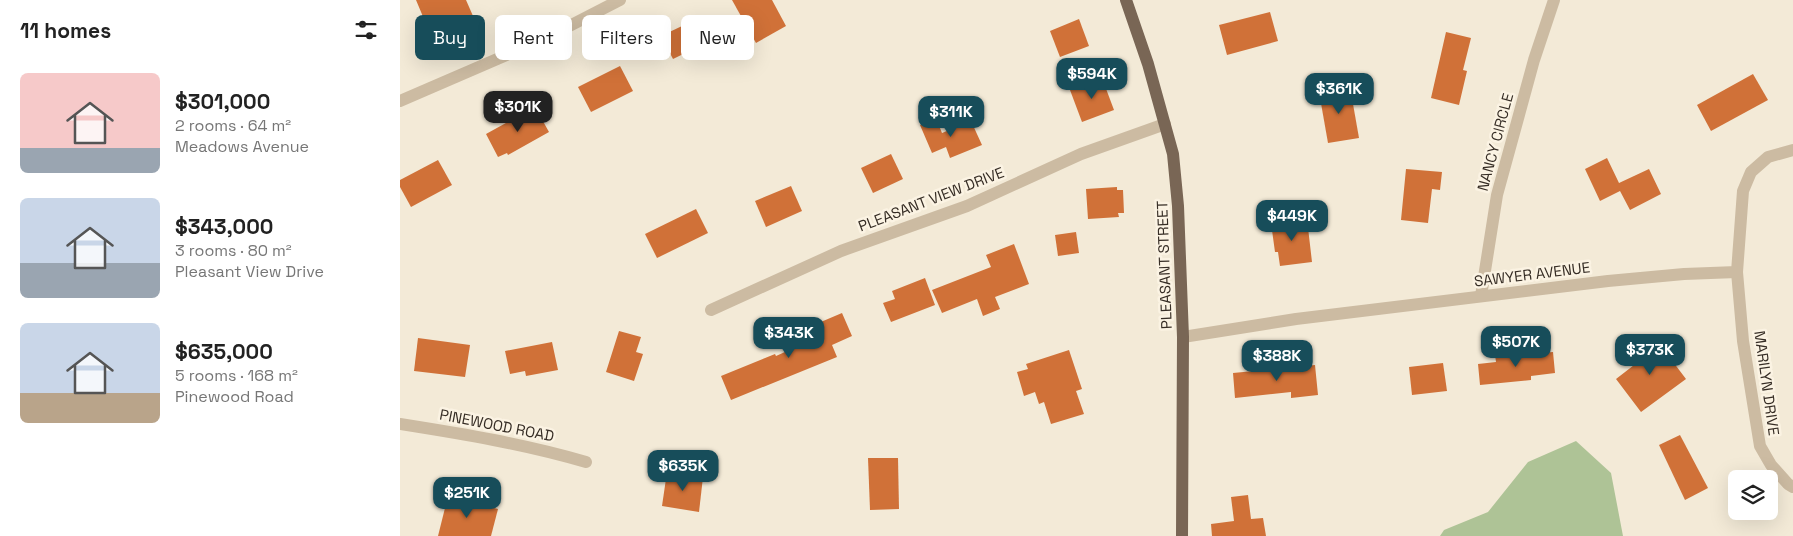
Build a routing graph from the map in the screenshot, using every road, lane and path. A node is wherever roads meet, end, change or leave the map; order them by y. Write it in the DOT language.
graph roads {
  1 [pos="620,0"];
  2 [pos="1126,0"];
  3 [pos="1554,0"];
  4 [pos="400,101"];
  5 [pos="1165,124"];
  6 [pos="1793,150"];
  7 [pos="1737,272"];
  8 [pos="1480,296"];
  9 [pos="711,310"];
  10 [pos="1183,337"];
  11 [pos="400,424"];
  12 [pos="586,462"];
  13 [pos="1793,487"];
  14 [pos="1182,536"];
  1 -- 4 [label="street"];
  2 -- 5 [label="main road, PLEASANT STREET"];
  3 -- 8 [label="street, NANCY CIRCLE"];
  5 -- 9 [label="street, PLEASANT VIEW DRIVE"];
  5 -- 10 [label="main road, PLEASANT STREET"];
  6 -- 7 [label="street"];
  7 -- 8 [label="street, SAWYER AVENUE"];
  7 -- 13 [label="street, MARILYN DRIVE"];
  8 -- 10 [label="street, SAWYER AVENUE"];
  10 -- 14 [label="main road, PLEASANT STREET"];
  11 -- 12 [label="street, PINEWOOD ROAD"];
}
